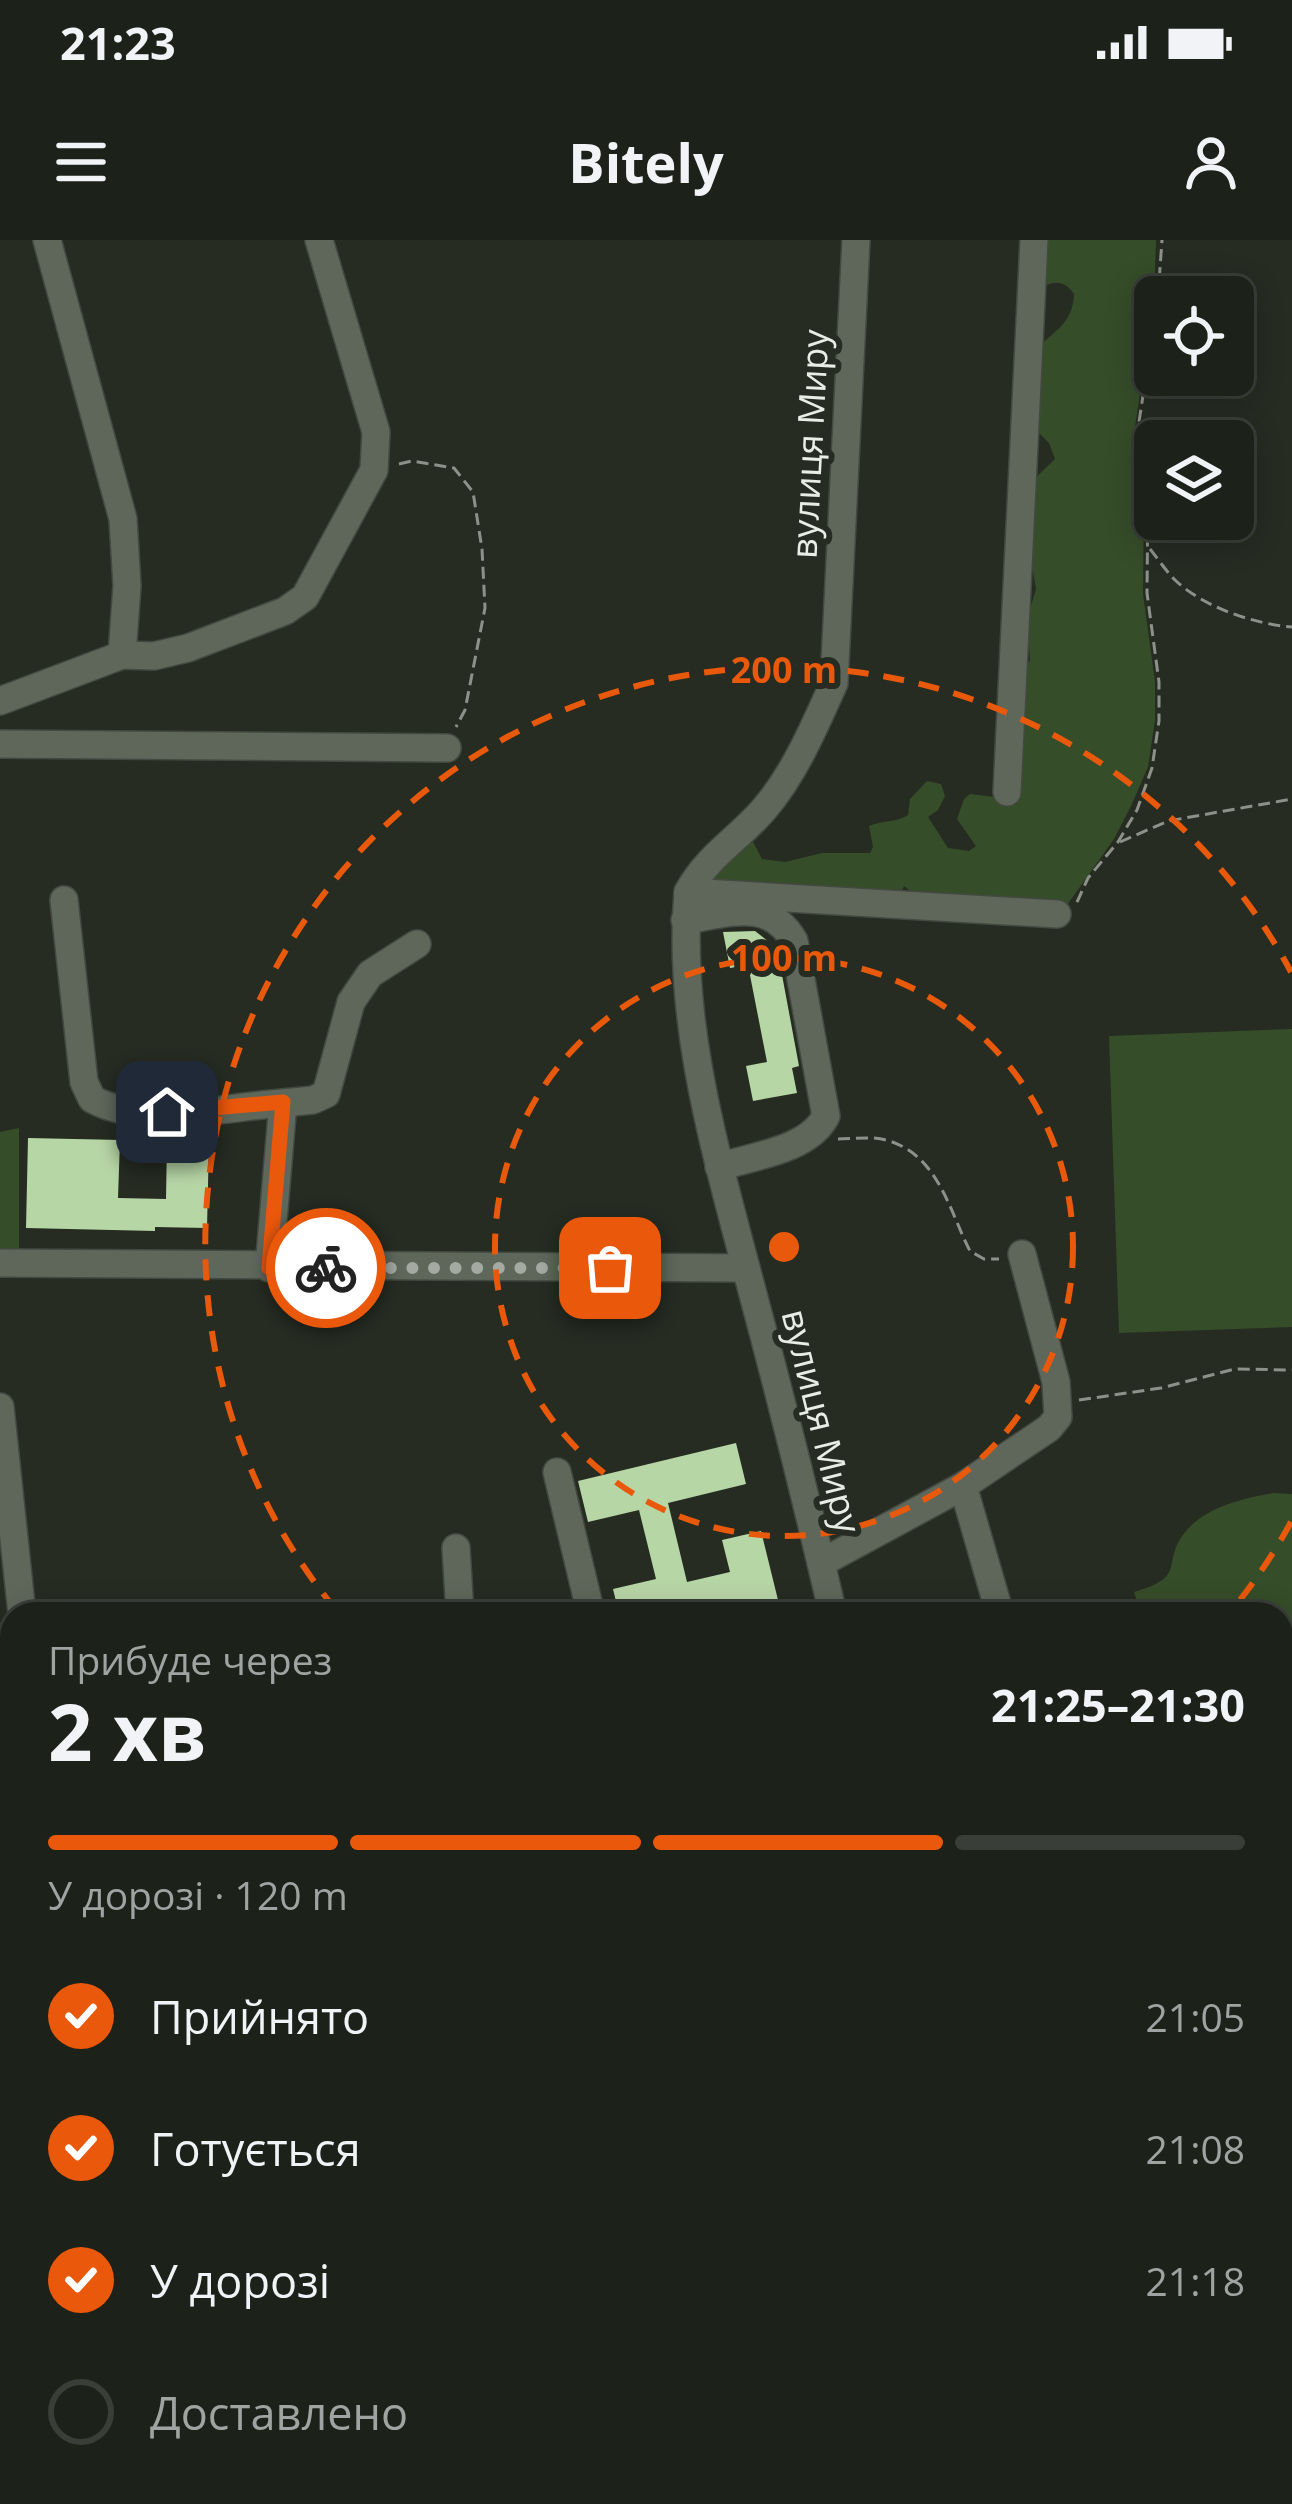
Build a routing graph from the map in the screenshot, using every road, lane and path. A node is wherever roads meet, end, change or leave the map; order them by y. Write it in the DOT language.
graph roads {
  1 [pos="47,240"];
  2 [pos="319,240"];
  3 [pos="856,240"];
  4 [pos="1034,240"];
  5 [pos="1162,240"];
  6 [pos="1159,276"];
  7 [pos="1143,396"];
  8 [pos="374,470"];
  9 [pos="1149,548"];
  10 [pos="1292,626"];
  11 [pos="122,656"];
  12 [pos="0,701"];
  13 [pos="0,744"];
  14 [pos="447,748"];
  15 [pos="1007,792"];
  16 [pos="1292,799"];
  17 [pos="1118,842"];
  18 [pos="64,900"];
  19 [pos="687,906"];
  20 [pos="1057,914"];
  21 [pos="417,944"];
  22 [pos="283,1102"];
  23 [pos="806,1139"];
  24 [pos="719,1167"];
  25 [pos="1024,1262"];
  26 [pos="0,1263"];
  27 [pos="269,1268"];
  28 [pos="746,1268"];
  29 [pos="1292,1370"];
  30 [pos="1059,1403"];
  31 [pos="0,1407"];
  32 [pos="556,1472"];
  33 [pos="963,1486"];
  34 [pos="456,1548"];
  35 [pos="821,1563"];
  36 [pos="21,1602"];
  37 [pos="459,1602"];
  38 [pos="589,1602"];
  39 [pos="830,1602"];
  40 [pos="997,1602"];
  1 -- 11 [label="street"];
  2 -- 8 [label="street"];
  3 -- 19 [label="street, вулиця Миру"];
  4 -- 15 [label="street"];
  5 -- 6 [label="path"];
  7 -- 9 [label="path"];
  8 -- 11 [label="street"];
  8 -- 14 [label="path"];
  9 -- 10 [label="path"];
  9 -- 17 [label="path"];
  11 -- 12 [label="street"];
  13 -- 14 [label="street"];
  16 -- 17 [label="path"];
  17 -- 20 [label="path"];
  18 -- 22 [label="street"];
  19 -- 20 [label="street"];
  19 -- 23 [label="street"];
  19 -- 24 [label="street, вулиця Миру"];
  21 -- 22 [label="street"];
  22 -- 27 [label="street"];
  23 -- 24 [label="street"];
  23 -- 25 [label="path"];
  24 -- 28 [label="street, вулиця Миру"];
  25 -- 30 [label="street"];
  26 -- 27 [label="street"];
  27 -- 28 [label="street"];
  28 -- 35 [label="street, вулиця Миру"];
  29 -- 30 [label="path"];
  30 -- 33 [label="street"];
  31 -- 36 [label="street"];
  32 -- 38 [label="street"];
  33 -- 35 [label="street"];
  33 -- 40 [label="street"];
  34 -- 37 [label="street"];
  35 -- 39 [label="street, вулиця Миру"];
}
